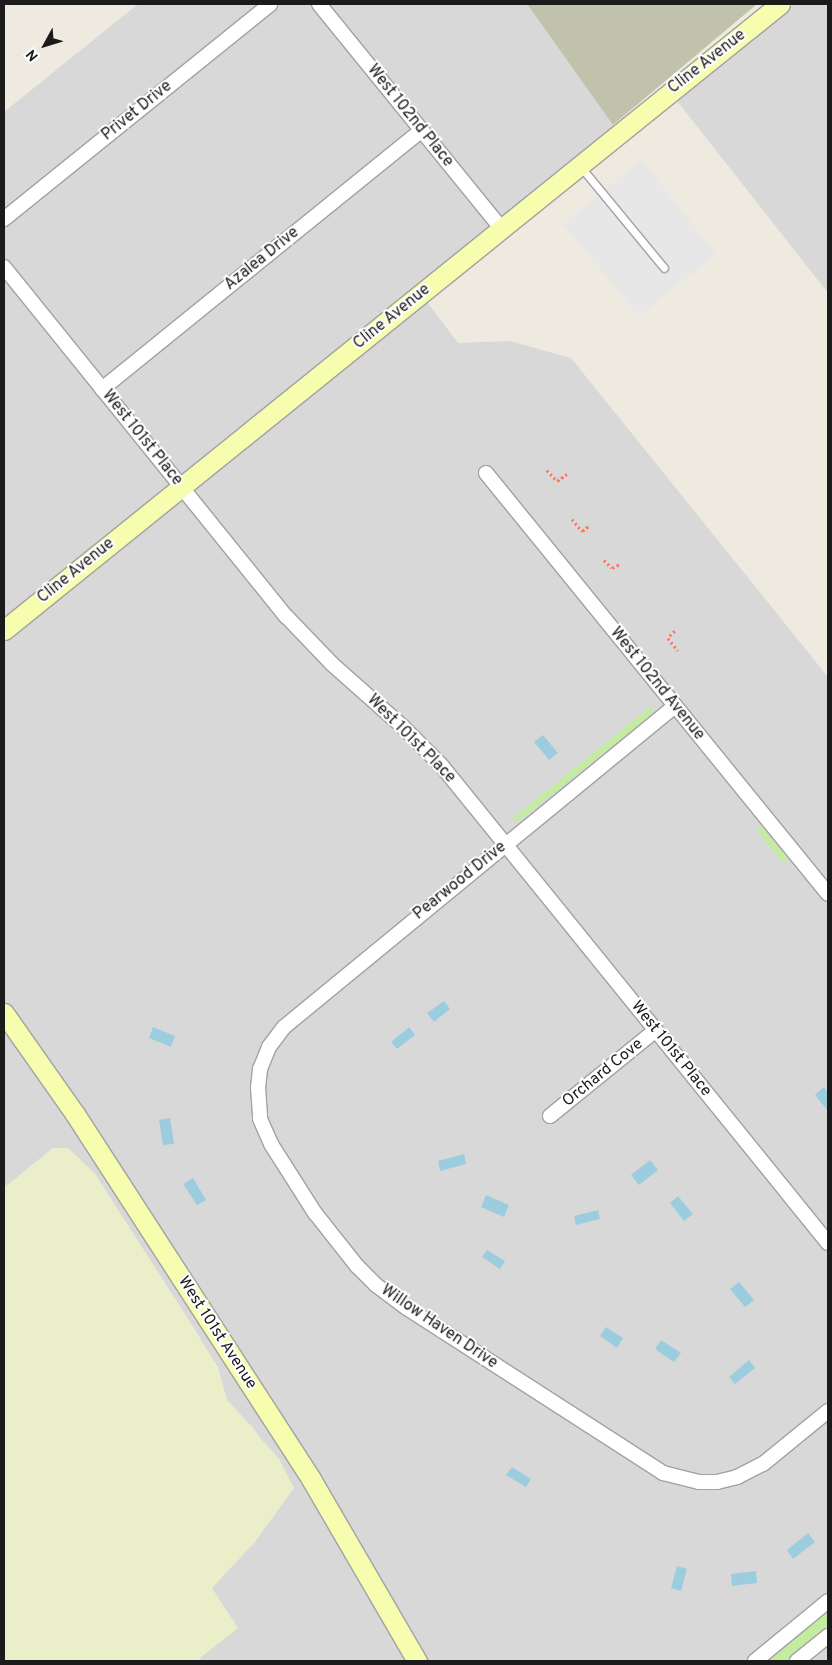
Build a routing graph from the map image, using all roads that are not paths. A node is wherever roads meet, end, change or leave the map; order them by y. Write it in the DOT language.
graph roads {
  1 [pos="270,4"];
  2 [pos="319,4"];
  3 [pos="780,4"];
  4 [pos="422,130"];
  5 [pos="579,165"];
  6 [pos="4,219"];
  7 [pos="501,228"];
  8 [pos="4,267"];
  9 [pos="664,268"];
  10 [pos="102,389"];
  11 [pos="486,473"];
  12 [pos="181,487"];
  13 [pos="4,630"];
  14 [pos="675,706"];
  15 [pos="505,844"];
  16 [pos="828,894"];
  17 [pos="4,1013"];
  18 [pos="656,1030"];
  19 [pos="260,1069"];
  20 [pos="550,1116"];
  21 [pos="828,1243"];
  22 [pos="828,1411"];
  23 [pos="828,1602"];
  24 [pos="828,1636"];
  25 [pos="417,1661"];
  26 [pos="755,1661"];
  27 [pos="797,1661"];
  1 -- 6 [label="street, Privet Drive"];
  2 -- 4 [label="street, West 102nd Place"];
  3 -- 5 [label="street, Cline Avenue"];
  4 -- 7 [label="street, West 102nd Place"];
  4 -- 10 [label="street, Azalea Drive"];
  5 -- 7 [label="street, Cline Avenue"];
  5 -- 9 [label="lane"];
  7 -- 12 [label="street, Cline Avenue"];
  8 -- 10 [label="street, West 101st Place"];
  10 -- 12 [label="street, West 101st Place"];
  11 -- 14 [label="street, West 102nd Avenue"];
  12 -- 13 [label="street, Cline Avenue"];
  12 -- 15 [label="street, West 101st Place"];
  14 -- 15 [label="street, Pearwood Drive"];
  14 -- 16 [label="street, West 102nd Avenue"];
  15 -- 18 [label="street, West 101st Place"];
  15 -- 19 [label="street, Pearwood Drive"];
  17 -- 25 [label="street, West 101st Avenue"];
  18 -- 20 [label="street, Orchard Cove"];
  18 -- 21 [label="street, West 101st Place"];
  19 -- 22 [label="street, Willow Haven Drive"];
  23 -- 26 [label="street"];
  24 -- 27 [label="street"];
}
